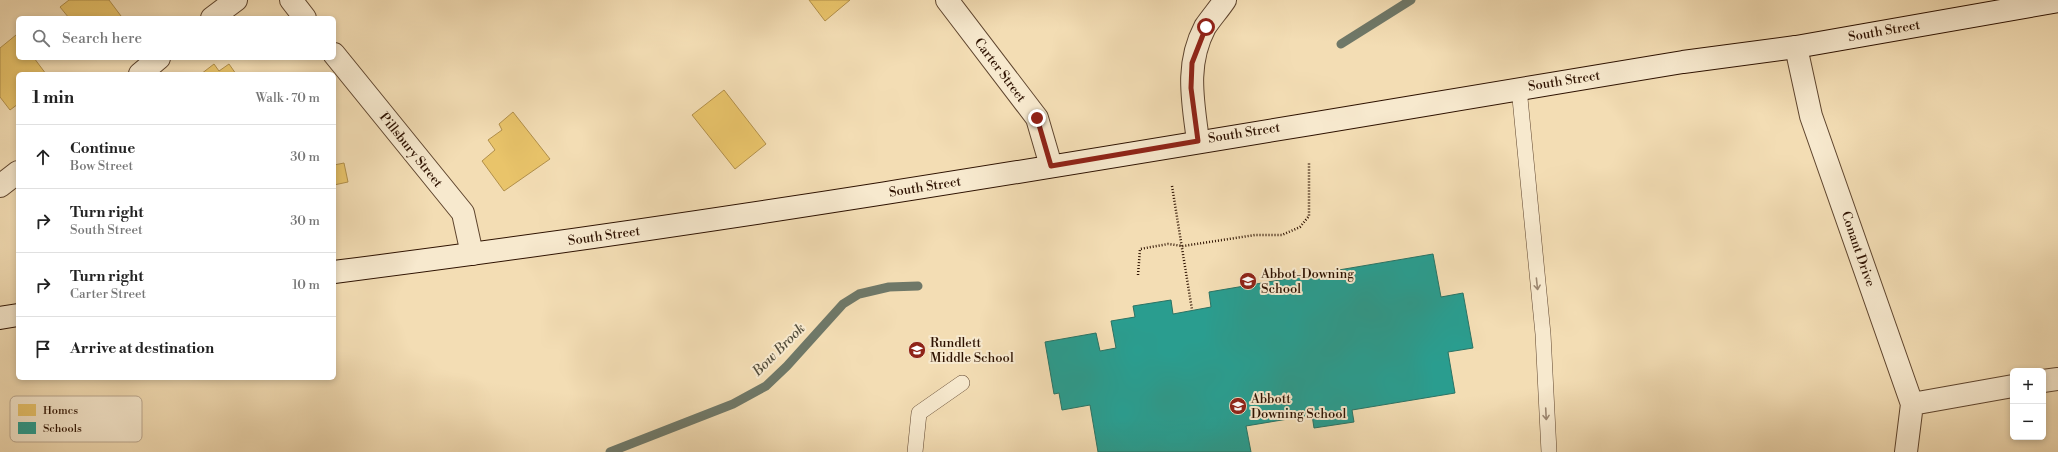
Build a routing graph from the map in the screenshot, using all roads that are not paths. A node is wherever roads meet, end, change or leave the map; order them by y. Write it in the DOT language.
graph roads {
  1 [pos="236,0"];
  2 [pos="291,0"];
  3 [pos="947,0"];
  4 [pos="1225,0"];
  5 [pos="2058,1"];
  6 [pos="215,16"];
  7 [pos="303,16"];
  8 [pos="1796,47"];
  9 [pos="336,56"];
  10 [pos="157,60"];
  11 [pos="142,72"];
  12 [pos="1519,88"];
  13 [pos="1198,141"];
  14 [pos="1051,166"];
  15 [pos="16,174"];
  16 [pos="0,186"];
  17 [pos="472,254"];
  18 [pos="336,272"];
  19 [pos="16,315"];
  20 [pos="0,318"];
  21 [pos="2058,380"];
  22 [pos="2046,381"];
  23 [pos="962,383"];
  24 [pos="2010,387"];
  25 [pos="1912,404"];
  26 [pos="915,452"];
  27 [pos="1549,452"];
  28 [pos="1906,452"];
  1 -- 6 [label="main road"];
  2 -- 7 [label="main road"];
  3 -- 14 [label="main road, Carter Street"];
  4 -- 13 [label="main road"];
  5 -- 8 [label="main road, South Street"];
  8 -- 12 [label="main road, South Street"];
  8 -- 25 [label="main road, Conant Drive"];
  9 -- 17 [label="main road, Pillsbury Street"];
  10 -- 11 [label="main road"];
  12 -- 13 [label="main road, South Street"];
  12 -- 27 [label="lane, one-way"];
  13 -- 14 [label="main road, South Street"];
  14 -- 17 [label="main road, South Street"];
  15 -- 16 [label="main road"];
  17 -- 18 [label="main road, South Street"];
  19 -- 20 [label="main road"];
  21 -- 22 [label="main road"];
  23 -- 26 [label="lane"];
  24 -- 25 [label="main road"];
  25 -- 28 [label="main road, Conant Drive"];
}
